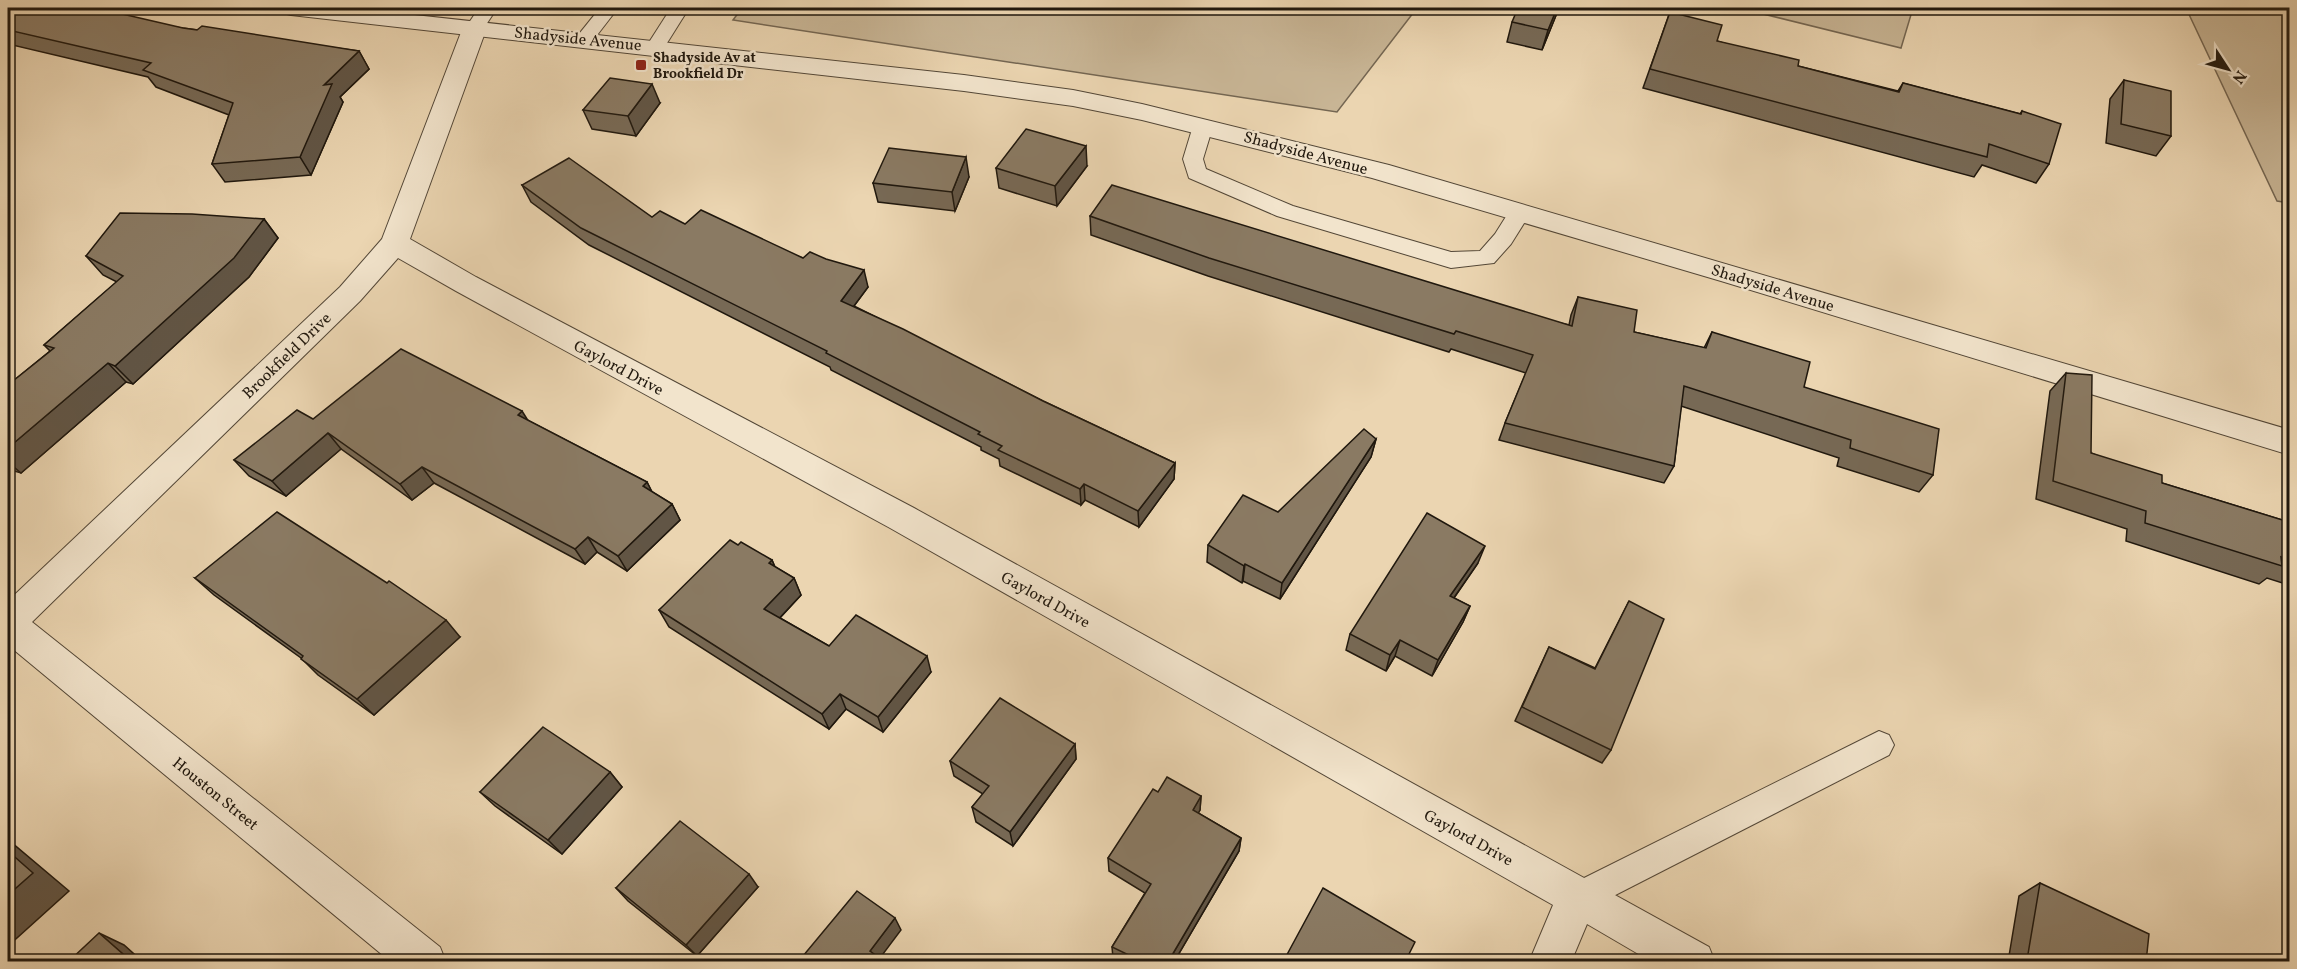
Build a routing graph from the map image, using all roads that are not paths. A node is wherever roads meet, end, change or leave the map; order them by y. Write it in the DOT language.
graph roads {
  1 [pos="291,8"];
  2 [pos="609,8"];
  3 [pos="680,8"];
  4 [pos="482,17"];
  5 [pos="584,39"];
  6 [pos="655,47"];
  7 [pos="1203,126"];
  8 [pos="1520,212"];
  9 [pos="394,243"];
  10 [pos="2289,443"];
  11 [pos="8,623"];
  12 [pos="1879,745"];
  13 [pos="1577,898"];
  14 [pos="425,962"];
  15 [pos="1550,962"];
  16 [pos="1694,962"];
  1 -- 4 [label="street, Shadyside Avenue"];
  2 -- 5 [label="lane"];
  3 -- 6 [label="lane"];
  4 -- 5 [label="street, Shadyside Avenue"];
  4 -- 9 [label="street, Brookfield Drive"];
  5 -- 6 [label="street, Shadyside Avenue"];
  6 -- 7 [label="street, Shadyside Avenue"];
  7 -- 8 [label="street, Shadyside Avenue"];
  7 -- 8 [label="lane"];
  8 -- 10 [label="street, Shadyside Avenue"];
  9 -- 11 [label="street, Brookfield Drive"];
  9 -- 13 [label="street, Gaylord Drive"];
  11 -- 14 [label="street, Houston Street"];
  12 -- 13 [label="lane"];
  13 -- 15 [label="street"];
  13 -- 16 [label="street, Gaylord Drive"];
}
